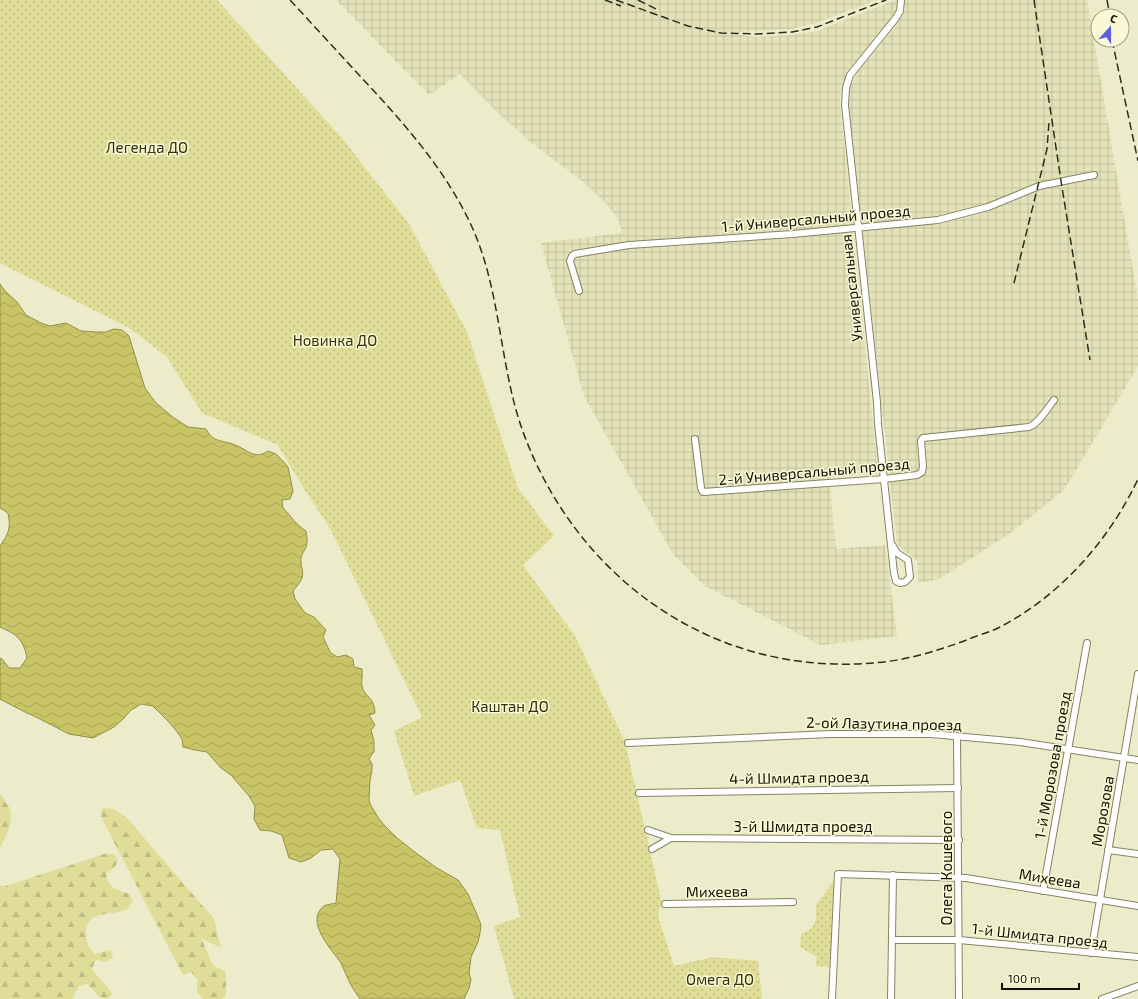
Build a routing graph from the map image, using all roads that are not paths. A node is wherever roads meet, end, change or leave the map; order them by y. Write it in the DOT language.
graph roads {
  1 [pos="901,0"];
  2 [pos="1094,175"];
  3 [pos="858,229"];
  4 [pos="579,291"];
  5 [pos="1054,400"];
  6 [pos="695,439"];
  7 [pos="884,479"];
  8 [pos="891,543"];
  9 [pos="1087,643"];
  10 [pos="1138,674"];
  11 [pos="957,736"];
  12 [pos="628,743"];
  13 [pos="1068,749"];
  14 [pos="1124,758"];
  15 [pos="1138,760"];
  16 [pos="958,788"];
  17 [pos="639,793"];
  18 [pos="648,830"];
  19 [pos="671,838"];
  20 [pos="959,840"];
  21 [pos="652,849"];
  22 [pos="1108,850"];
  23 [pos="1138,854"];
  24 [pos="893,875"];
  25 [pos="959,877"];
  26 [pos="1044,891"];
  27 [pos="1100,900"];
  28 [pos="793,902"];
  29 [pos="665,904"];
  30 [pos="1138,906"];
  31 [pos="892,940"];
  32 [pos="959,940"];
  33 [pos="1090,953"];
  34 [pos="1138,957"];
  35 [pos="1138,986"];
  36 [pos="832,999"];
  37 [pos="890,999"];
  38 [pos="960,999"];
  39 [pos="1102,999"];
  1 -- 3 [label="street, Универсальная"];
  2 -- 3 [label="street, 1-й Универсальный проезд"];
  3 -- 4 [label="street, 1-й Универсальный проезд"];
  3 -- 7 [label="street, Универсальная"];
  5 -- 7 [label="street, 2-й Универсальный проезд"];
  6 -- 7 [label="street, 2-й Универсальный проезд"];
  7 -- 8 [label="street, Универсальная"];
  8 -- 8 [label="street, Универсальная"];
  9 -- 13 [label="street, 1-й Морозова проезд"];
  10 -- 14 [label="street, Морозова"];
  11 -- 12 [label="street, 2-ой Лазутина проезд"];
  11 -- 13 [label="street, 2-ой Лазутина проезд"];
  11 -- 16 [label="street, Олега Кошевого"];
  13 -- 14 [label="street, 2-ой Лазутина проезд"];
  13 -- 26 [label="street, 1-й Морозова проезд"];
  14 -- 15 [label="street, 2-ой Лазутина проезд"];
  14 -- 22 [label="street, Морозова"];
  16 -- 17 [label="street, 4-й Шмидта проезд"];
  16 -- 20 [label="street, Олега Кошевого"];
  18 -- 19 [label="street, 3-й Шмидта проезд"];
  19 -- 20 [label="street, 3-й Шмидта проезд"];
  19 -- 21 [label="street"];
  20 -- 25 [label="street, Олега Кошевого"];
  22 -- 23 [label="street"];
  22 -- 27 [label="street, Морозова"];
  24 -- 25 [label="street"];
  24 -- 31 [label="street"];
  24 -- 36 [label="street"];
  25 -- 26 [label="street, Михеева"];
  25 -- 32 [label="street, Олега Кошевого"];
  26 -- 27 [label="street, Михеева"];
  27 -- 30 [label="street, Михеева"];
  27 -- 33 [label="street, Морозова"];
  28 -- 29 [label="street, Михеева"];
  31 -- 32 [label="street, 1-й Шмидта проезд"];
  31 -- 37 [label="street"];
  32 -- 33 [label="street, 1-й Шмидта проезд"];
  32 -- 38 [label="street, Олега Кошевого"];
  33 -- 34 [label="street, 1-й Шмидта проезд"];
  35 -- 39 [label="street"];
}
